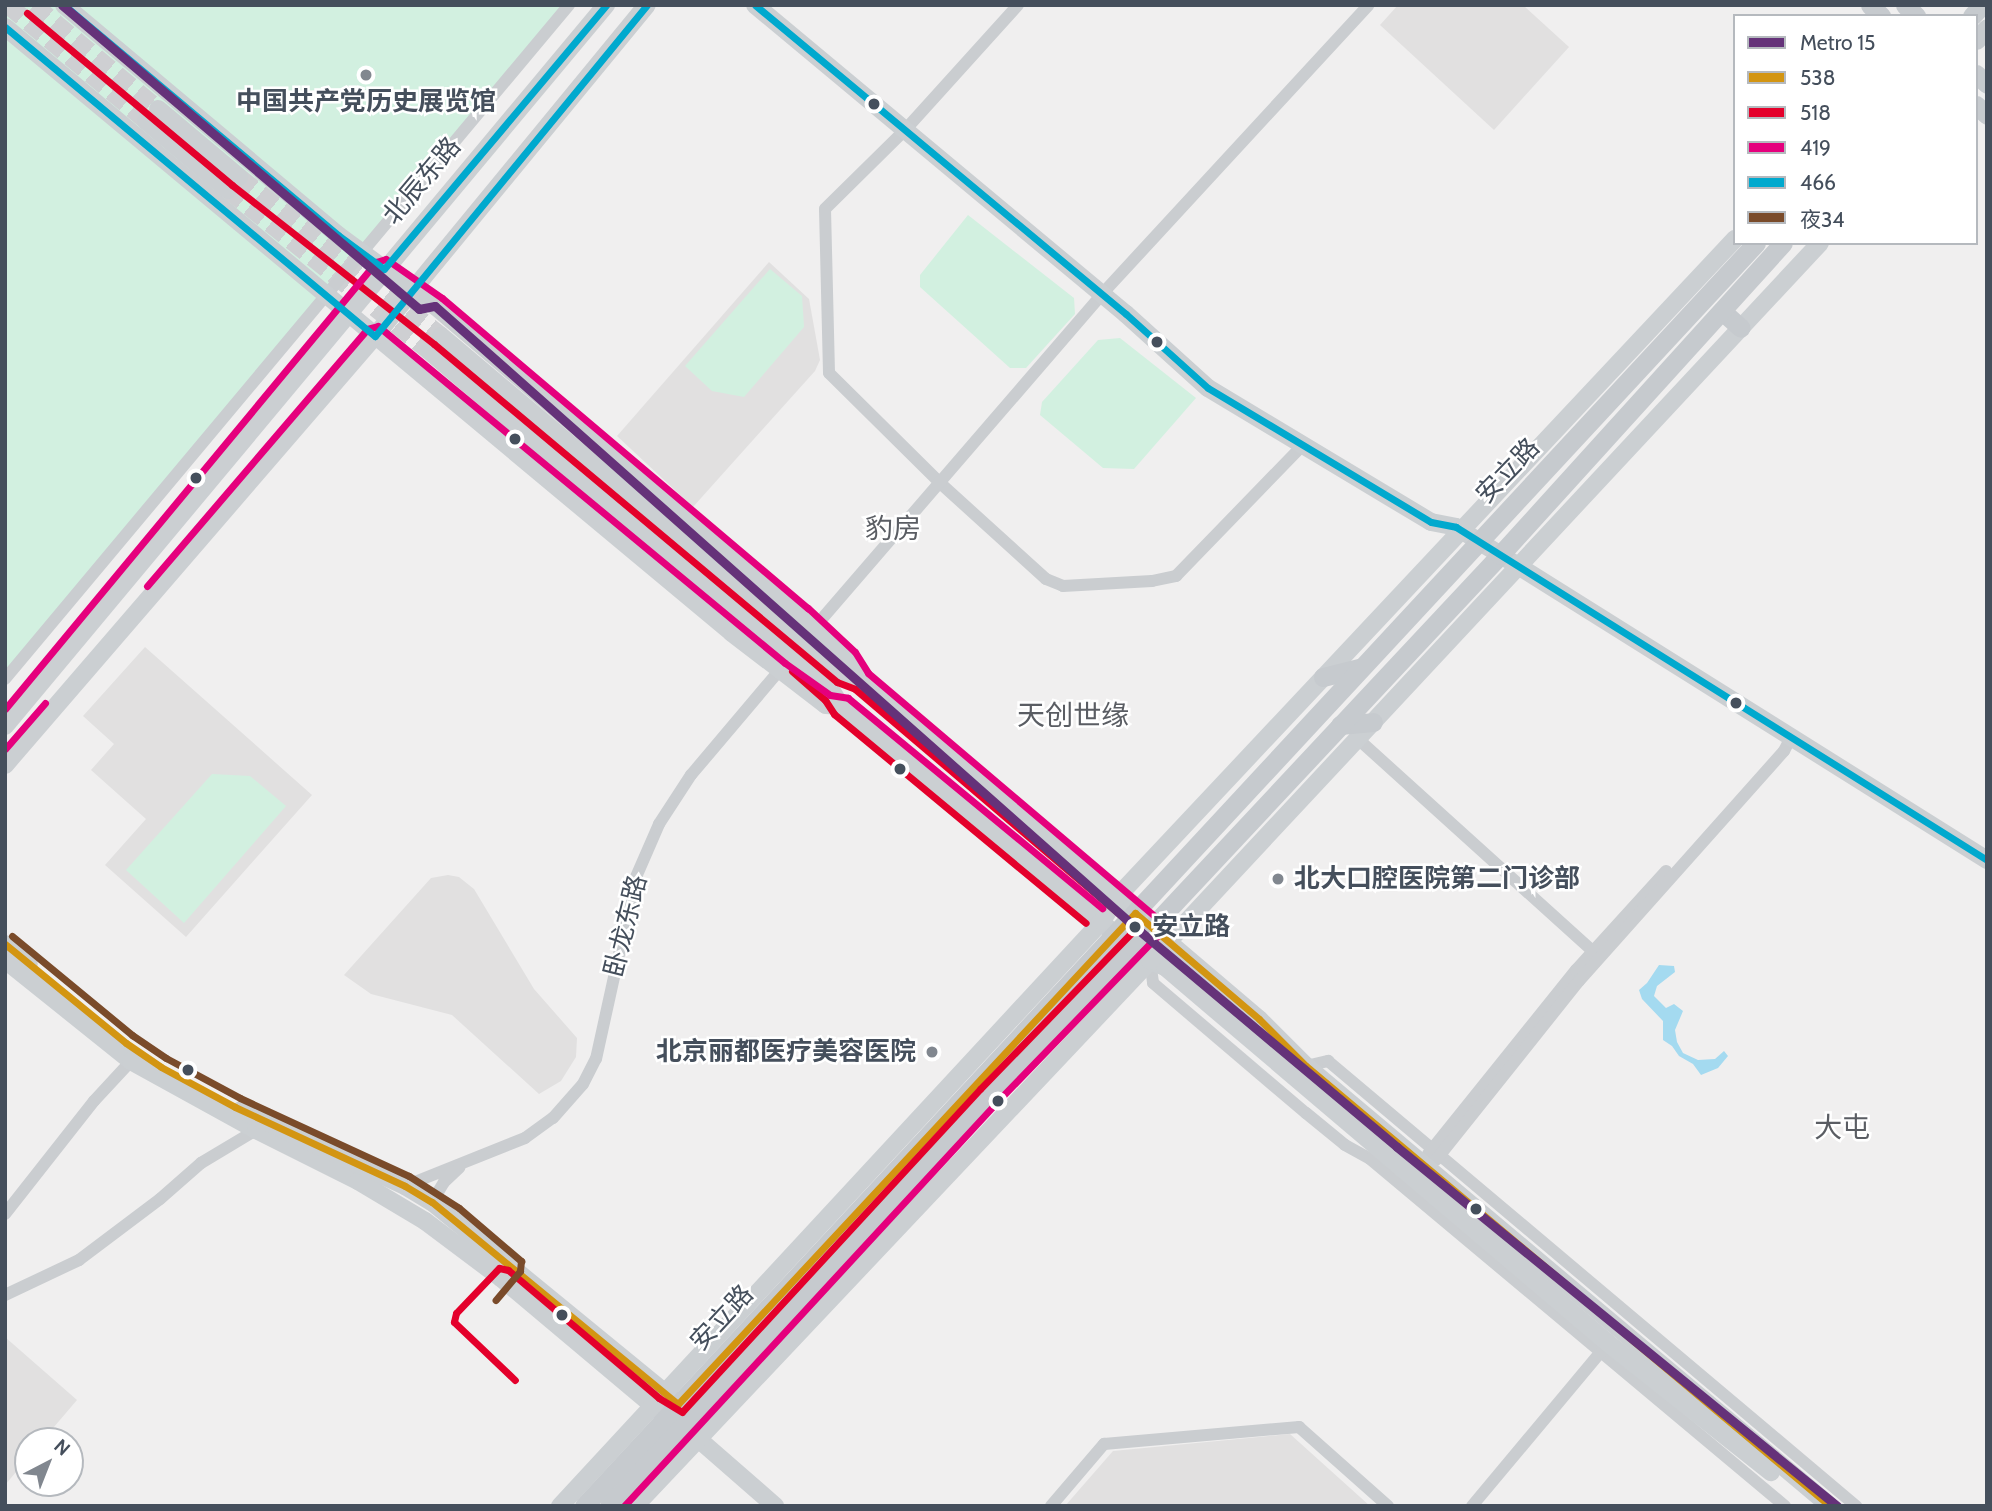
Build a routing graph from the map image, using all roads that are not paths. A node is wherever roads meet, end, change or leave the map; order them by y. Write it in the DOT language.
graph roads {
  1 [pos="64,5"];
  2 [pos="569,5"];
  3 [pos="606,5"];
  4 [pos="647,5"];
  5 [pos="755,5"];
  6 [pos="1018,5"];
  7 [pos="1369,5"];
  8 [pos="5,27"];
  9 [pos="152,115"];
  10 [pos="905,130"];
  11 [pos="234,184"];
  12 [pos="1733,241"];
  13 [pos="1754,245"];
  14 [pos="1781,245"];
  15 [pos="1817,245"];
  16 [pos="362,252"];
  17 [pos="384,269"];
  18 [pos="413,290"];
  19 [pos="1102,294"];
  20 [pos="326,295"];
  21 [pos="1722,311"];
  22 [pos="349,312"];
  23 [pos="1741,328"];
  24 [pos="375,336"];
  25 [pos="441,336"];
  26 [pos="429,351"];
  27 [pos="1304,444"];
  28 [pos="939,482"];
  29 [pos="1470,536"];
  30 [pos="1500,555"];
  31 [pos="1518,566"];
  32 [pos="814,628"];
  33 [pos="1361,668"];
  34 [pos="779,671"];
  35 [pos="1323,677"];
  36 [pos="5,679"];
  37 [pos="860,680"];
  38 [pos="841,706"];
  39 [pos="1373,722"];
  40 [pos="1340,725"];
  41 [pos="5,726"];
  42 [pos="1791,737"];
  43 [pos="1358,739"];
  44 [pos="5,765"];
  45 [pos="1983,852"];
  46 [pos="1117,897"];
  47 [pos="1135,913"];
  48 [pos="1109,927"];
  49 [pos="1151,927"];
  50 [pos="1168,941"];
  51 [pos="5,944"];
  52 [pos="1133,947"];
  53 [pos="1596,955"];
  54 [pos="5,960"];
  55 [pos="1150,961"];
  56 [pos="131,1061"];
  57 [pos="256,1130"];
  58 [pos="471,1161"];
  59 [pos="1426,1162"];
  60 [pos="405,1186"];
  61 [pos="432,1202"];
  62 [pos="5,1214"];
  63 [pos="5,1295"];
  64 [pos="1604,1347"];
  65 [pos="666,1405"];
  66 [pos="691,1432"];
  67 [pos="560,1506"];
  68 [pos="584,1506"];
  69 [pos="609,1506"];
  70 [pos="635,1506"];
  71 [pos="775,1506"];
  72 [pos="1051,1506"];
  73 [pos="1388,1506"];
  74 [pos="1472,1506"];
  75 [pos="1785,1506"];
  76 [pos="1812,1506"];
  77 [pos="1830,1506"];
  78 [pos="1856,1506"];
  1 -- 16 [label="street"];
  2 -- 16 [label="street, 北辰东路"];
  3 -- 17 [label="street, 北辰东路"];
  4 -- 18 [label="street"];
  5 -- 10 [label="street"];
  6 -- 10 [label="street"];
  7 -- 19 [label="street"];
  8 -- 20 [label="street"];
  9 -- 11 [label="street"];
  10 -- 19 [label="street"];
  10 -- 28 [label="street"];
  12 -- 29 [label="street, 安立路"];
  13 -- 29 [label="main road, 安立路"];
  14 -- 21 [label="main road, 安立路"];
  15 -- 23 [label="street, 安立路"];
  16 -- 17 [label="street"];
  16 -- 20 [label="street, 北辰东路"];
  17 -- 18 [label="street"];
  17 -- 22 [label="street, 北辰东路"];
  18 -- 24 [label="street"];
  18 -- 32 [label="street"];
  19 -- 27 [label="street"];
  19 -- 28 [label="street"];
  20 -- 22 [label="street"];
  20 -- 36 [label="street, 北辰东路"];
  21 -- 23 [label="main road"];
  21 -- 30 [label="main road, 安立路"];
  22 -- 24 [label="street"];
  22 -- 41 [label="street, 北辰东路"];
  23 -- 31 [label="street, 安立路"];
  24 -- 34 [label="street"];
  24 -- 44 [label="street"];
  25 -- 37 [label="street"];
  26 -- 38 [label="street"];
  27 -- 28 [label="street"];
  27 -- 29 [label="street"];
  28 -- 32 [label="street"];
  29 -- 30 [label="street"];
  29 -- 33 [label="main road, 安立路"];
  29 -- 35 [label="street, 安立路"];
  30 -- 31 [label="street"];
  30 -- 40 [label="main road, 安立路"];
  31 -- 39 [label="street, 安立路"];
  31 -- 42 [label="street"];
  32 -- 37 [label="street"];
  33 -- 35 [label="main road"];
  33 -- 47 [label="main road, 安立路"];
  34 -- 38 [label="street"];
  34 -- 58 [label="street, 卧龙东路"];
  35 -- 46 [label="street, 安立路"];
  37 -- 46 [label="street"];
  38 -- 48 [label="street"];
  39 -- 40 [label="main road"];
  39 -- 43 [label="street, 安立路"];
  40 -- 49 [label="main road, 安立路"];
  42 -- 45 [label="street"];
  42 -- 53 [label="street"];
  43 -- 50 [label="street, 安立路"];
  43 -- 53 [label="street"];
  46 -- 47 [label="street"];
  46 -- 48 [label="street, 安立路"];
  47 -- 48 [label="main road, 安立路"];
  47 -- 49 [label="street"];
  48 -- 52 [label="street"];
  48 -- 65 [label="main road, 安立路"];
  49 -- 50 [label="street"];
  49 -- 52 [label="main road, 安立路"];
  50 -- 55 [label="street, 安立路"];
  50 -- 59 [label="street"];
  51 -- 60 [label="street"];
  52 -- 55 [label="street"];
  52 -- 66 [label="main road, 安立路"];
  53 -- 59 [label="street"];
  54 -- 56 [label="street"];
  55 -- 59 [label="street"];
  55 -- 64 [label="street"];
  55 -- 66 [label="street, 安立路"];
  56 -- 57 [label="street"];
  56 -- 62 [label="street"];
  57 -- 63 [label="street"];
  57 -- 65 [label="street"];
  58 -- 60 [label="street, 卧龙东路"];
  58 -- 61 [label="street, 卧龙东路"];
  59 -- 64 [label="street"];
  59 -- 77 [label="street"];
  59 -- 78 [label="street"];
  60 -- 61 [label="street"];
  61 -- 65 [label="street"];
  64 -- 74 [label="street"];
  64 -- 75 [label="street"];
  64 -- 76 [label="street"];
  65 -- 66 [label="street"];
  65 -- 67 [label="street"];
  65 -- 68 [label="main road, 安立路"];
  66 -- 69 [label="main road, 安立路"];
  66 -- 70 [label="street"];
  66 -- 71 [label="street"];
  72 -- 73 [label="street"];
}
